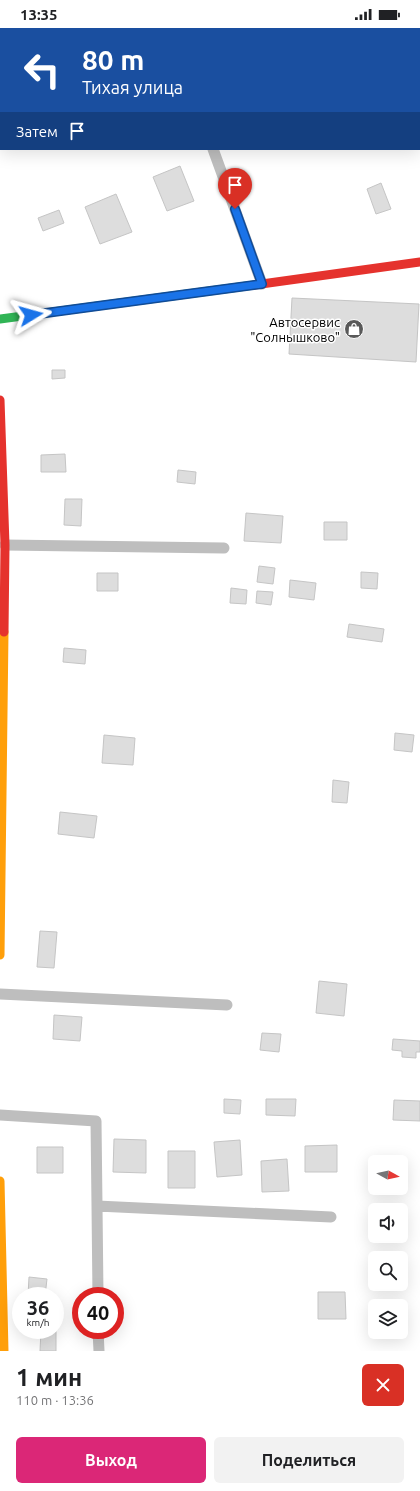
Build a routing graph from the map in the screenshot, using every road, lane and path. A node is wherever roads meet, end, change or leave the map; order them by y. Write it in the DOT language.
graph roads {
  1 [pos="213,150"];
  2 [pos="420,262"];
  3 [pos="262,284"];
  4 [pos="0,319"];
  5 [pos="0,400"];
  6 [pos="5,544"];
  7 [pos="224,548"];
  8 [pos="0,955"];
  9 [pos="0,994"];
  10 [pos="226,1005"];
  11 [pos="0,1116"];
  12 [pos="0,1181"];
  13 [pos="97,1206"];
  14 [pos="331,1217"];
  15 [pos="98,1287"];
  16 [pos="98,1339"];
  17 [pos="4,1351"];
  18 [pos="98,1351"];
  1 -- 3 [label="lane"];
  2 -- 3 [label="street"];
  3 -- 4 [label="street"];
  5 -- 6 [label="street"];
  6 -- 7 [label="lane"];
  6 -- 8 [label="street"];
  9 -- 10 [label="lane"];
  11 -- 13 [label="lane"];
  12 -- 17 [label="street"];
  13 -- 14 [label="lane"];
  13 -- 15 [label="lane"];
  16 -- 18 [label="lane"];
}
